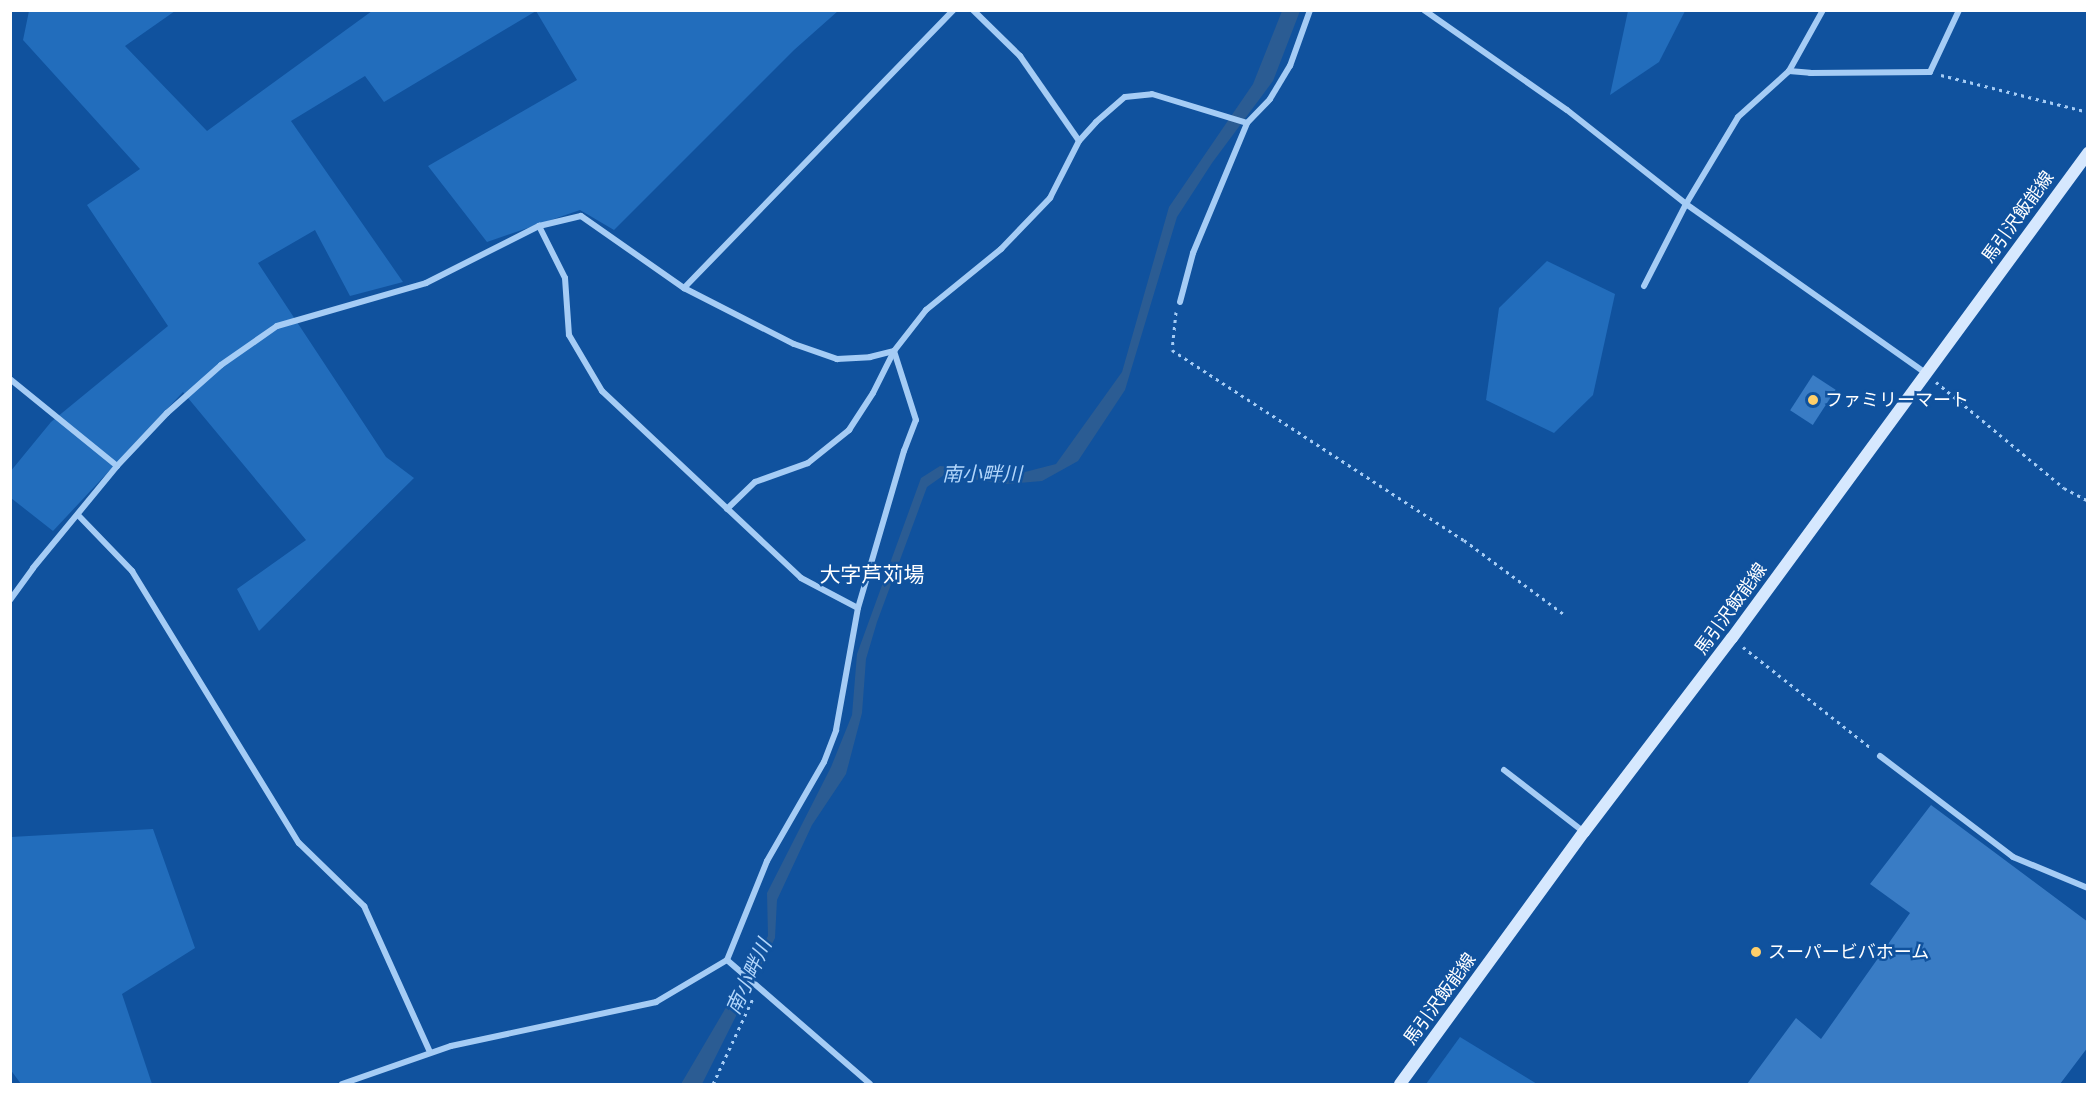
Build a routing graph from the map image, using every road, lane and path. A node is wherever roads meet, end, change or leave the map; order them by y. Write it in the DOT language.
graph roads {
  1 [pos="953,10"];
  2 [pos="972,10"];
  3 [pos="1310,10"];
  4 [pos="1424,10"];
  5 [pos="1823,10"];
  6 [pos="1959,10"];
  7 [pos="1789,71"];
  8 [pos="1930,72"];
  9 [pos="2088,112"];
  10 [pos="1247,123"];
  11 [pos="1079,141"];
  12 [pos="2088,153"];
  13 [pos="1686,204"];
  14 [pos="539,226"];
  15 [pos="1644,286"];
  16 [pos="684,288"];
  17 [pos="1180,302"];
  18 [pos="894,351"];
  19 [pos="1926,373"];
  20 [pos="10,379"];
  21 [pos="117,466"];
  22 [pos="2088,501"];
  23 [pos="727,509"];
  24 [pos="78,515"];
  25 [pos="10,600"];
  26 [pos="858,608"];
  27 [pos="1565,615"];
  28 [pos="1732,638"];
  29 [pos="1880,756"];
  30 [pos="1504,770"];
  31 [pos="1584,832"];
  32 [pos="2088,888"];
  33 [pos="727,960"];
  34 [pos="756,988"];
  35 [pos="430,1052"];
  36 [pos="342,1084"];
  37 [pos="713,1084"];
  38 [pos="870,1084"];
  39 [pos="1400,1084"];
  1 -- 16 [label="street"];
  2 -- 11 [label="street"];
  3 -- 10 [label="street"];
  4 -- 13 [label="street"];
  5 -- 7 [label="street"];
  6 -- 8 [label="street"];
  7 -- 8 [label="street"];
  7 -- 13 [label="street"];
  8 -- 9 [label="path"];
  10 -- 11 [label="street"];
  10 -- 17 [label="street"];
  11 -- 18 [label="street"];
  12 -- 19 [label="main road, 馬引沢飯能線"];
  13 -- 15 [label="street"];
  13 -- 19 [label="street"];
  14 -- 16 [label="street"];
  14 -- 21 [label="street"];
  14 -- 23 [label="street"];
  16 -- 18 [label="street"];
  17 -- 27 [label="path"];
  18 -- 23 [label="street"];
  18 -- 26 [label="street"];
  19 -- 22 [label="path"];
  19 -- 28 [label="main road, 馬引沢飯能線"];
  20 -- 21 [label="street"];
  21 -- 24 [label="street"];
  23 -- 26 [label="street"];
  24 -- 25 [label="street"];
  24 -- 35 [label="street"];
  26 -- 33 [label="street"];
  28 -- 29 [label="path"];
  28 -- 31 [label="main road, 馬引沢飯能線"];
  29 -- 32 [label="street"];
  30 -- 31 [label="street"];
  31 -- 39 [label="main road, 馬引沢飯能線"];
  33 -- 34 [label="street"];
  33 -- 35 [label="street"];
  34 -- 37 [label="path"];
  34 -- 38 [label="street"];
  35 -- 36 [label="street"];
}
